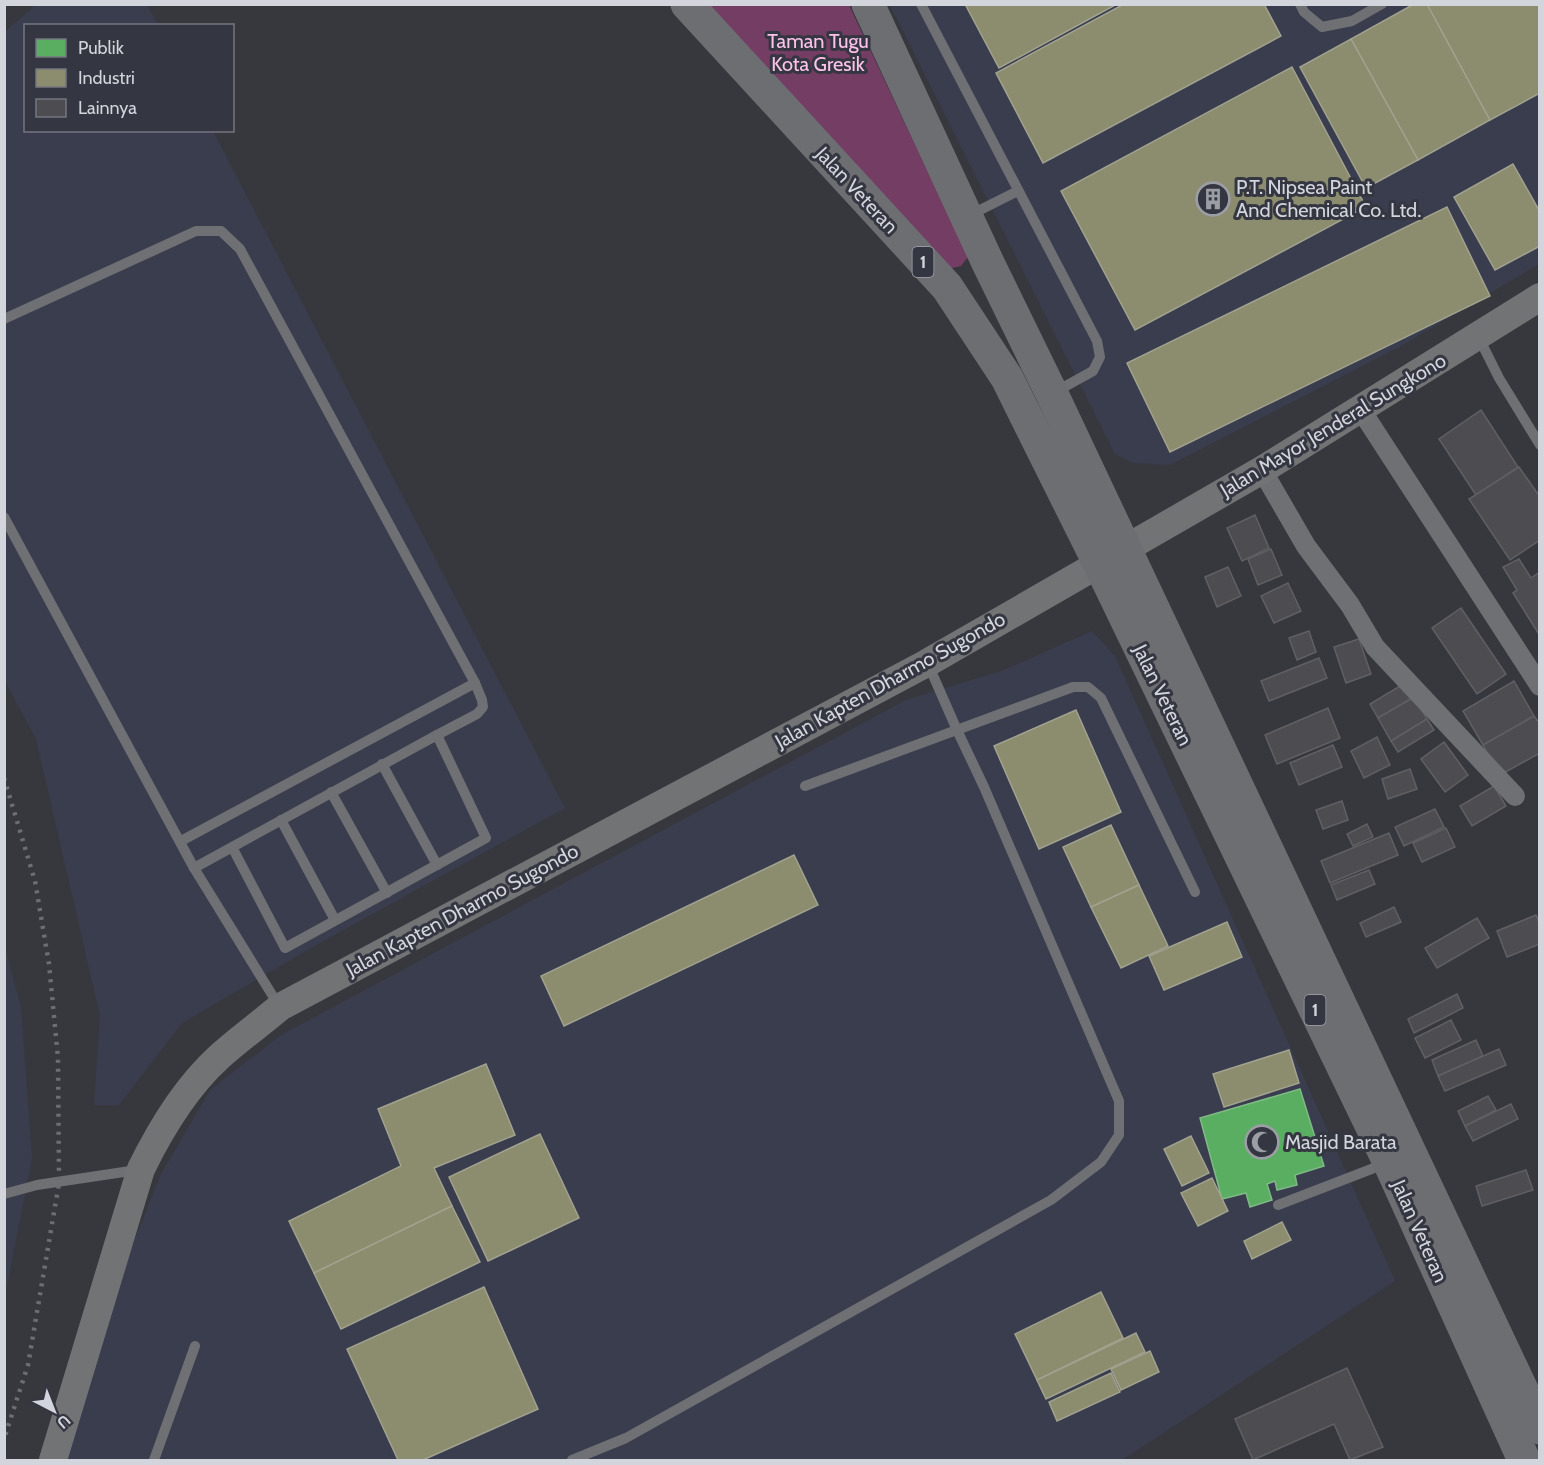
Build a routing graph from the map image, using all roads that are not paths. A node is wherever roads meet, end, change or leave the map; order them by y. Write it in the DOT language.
graph roads {
  1 [pos="687,4"];
  2 [pos="868,4"];
  3 [pos="921,4"];
  4 [pos="1300,4"];
  5 [pos="1382,4"];
  6 [pos="1018,191"];
  7 [pos="967,216"];
  8 [pos="988,263"];
  9 [pos="947,287"];
  10 [pos="1539,297"];
  11 [pos="4,319"];
  12 [pos="1478,336"];
  13 [pos="1052,394"];
  14 [pos="1361,410"];
  15 [pos="1539,445"];
  16 [pos="1262,470"];
  17 [pos="4,517"];
  18 [pos="1112,555"];
  19 [pos="927,663"];
  20 [pos="475,683"];
  21 [pos="1539,686"];
  22 [pos="957,730"];
  23 [pos="437,735"];
  24 [pos="382,764"];
  25 [pos="805,786"];
  26 [pos="331,792"];
  27 [pos="1515,796"];
  28 [pos="281,820"];
  29 [pos="181,842"];
  30 [pos="232,847"];
  31 [pos="437,865"];
  32 [pos="194,868"];
  33 [pos="1195,892"];
  34 [pos="387,893"];
  35 [pos="335,920"];
  36 [pos="280,1007"];
  37 [pos="1389,1162"];
  38 [pos="141,1169"];
  39 [pos="4,1194"];
  40 [pos="1278,1205"];
  41 [pos="195,1346"];
  42 [pos="1539,1428"];
  43 [pos="52,1461"];
  44 [pos="154,1461"];
  45 [pos="572,1461"];
  46 [pos="1524,1461"];
  1 -- 9 [label="highway, Jalan Veteran / 1"];
  2 -- 7 [label="highway, Jalan Veteran / 1"];
  3 -- 6 [label="lane"];
  4 -- 5 [label="lane"];
  6 -- 7 [label="lane"];
  6 -- 13 [label="lane"];
  7 -- 8 [label="highway, Jalan Veteran / 1"];
  8 -- 9 [label="highway"];
  8 -- 13 [label="highway, Jalan Veteran / 1"];
  9 -- 18 [label="highway, Jalan Veteran / 1"];
  10 -- 12 [label="main road, Jalan Mayor Jenderal Sungkono"];
  11 -- 20 [label="lane"];
  12 -- 14 [label="main road, Jalan Mayor Jenderal Sungkono"];
  12 -- 15 [label="lane"];
  13 -- 18 [label="highway, Jalan Veteran / 1"];
  14 -- 16 [label="main road, Jalan Mayor Jenderal Sungkono"];
  14 -- 21 [label="street"];
  16 -- 18 [label="main road, Jalan Mayor Jenderal Sungkono"];
  16 -- 27 [label="street"];
  17 -- 29 [label="lane"];
  18 -- 19 [label="main road, Jalan Kapten Dharmo Sugondo"];
  18 -- 37 [label="highway, Jalan Veteran / 1"];
  18 -- 42 [label="highway, Jalan Veteran / 1"];
  19 -- 22 [label="lane"];
  19 -- 36 [label="main road, Jalan Kapten Dharmo Sugondo"];
  20 -- 23 [label="lane"];
  20 -- 29 [label="lane"];
  22 -- 25 [label="lane"];
  22 -- 33 [label="lane"];
  22 -- 45 [label="lane"];
  23 -- 24 [label="lane"];
  23 -- 31 [label="lane"];
  24 -- 26 [label="lane"];
  24 -- 31 [label="lane"];
  26 -- 28 [label="lane"];
  26 -- 34 [label="lane"];
  28 -- 30 [label="lane"];
  28 -- 35 [label="lane"];
  29 -- 32 [label="lane"];
  30 -- 32 [label="lane"];
  30 -- 35 [label="lane"];
  31 -- 34 [label="lane"];
  32 -- 36 [label="lane"];
  34 -- 35 [label="lane"];
  36 -- 38 [label="main road, Jalan Kapten Dharmo Sugondo"];
  37 -- 40 [label="lane"];
  37 -- 46 [label="highway, Jalan Veteran / 1"];
  38 -- 39 [label="lane"];
  38 -- 43 [label="main road, Jalan Kapten Dharmo Sugondo"];
  41 -- 44 [label="lane"];
}
